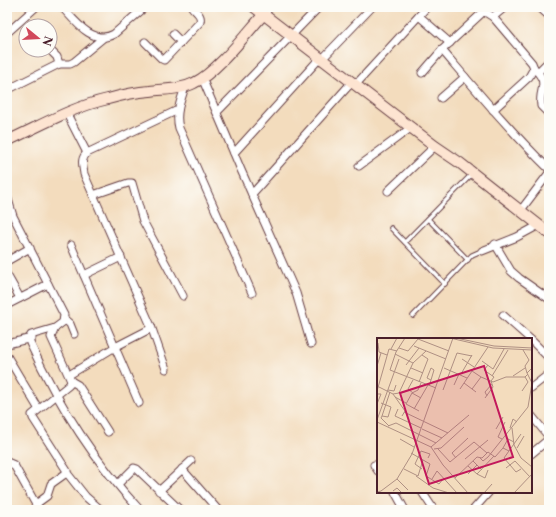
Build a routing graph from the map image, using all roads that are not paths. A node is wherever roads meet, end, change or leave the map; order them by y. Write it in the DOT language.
graph roads {
  1 [pos="36,7"];
  2 [pos="62,7"];
  3 [pos="192,7"];
  4 [pos="254,7"];
  5 [pos="319,7"];
  6 [pos="372,7"];
  7 [pos="427,7"];
  8 [pos="505,7"];
  9 [pos="539,7"];
  10 [pos="141,8"];
  11 [pos="266,10"];
  12 [pos="419,16"];
  13 [pos="549,16"];
  14 [pos="493,17"];
  15 [pos="28,18"];
  16 [pos="18,28"];
  17 [pos="7,34"];
  18 [pos="173,34"];
  19 [pos="294,34"];
  20 [pos="103,38"];
  21 [pos="145,42"];
  22 [pos="181,42"];
  23 [pos="450,43"];
  24 [pos="442,50"];
  25 [pos="323,56"];
  26 [pos="57,58"];
  27 [pos="549,61"];
  28 [pos="59,64"];
  29 [pos="536,70"];
  30 [pos="422,73"];
  31 [pos="465,77"];
  32 [pos="202,78"];
  33 [pos="355,82"];
  34 [pos="185,87"];
  35 [pos="7,90"];
  36 [pos="441,98"];
  37 [pos="178,110"];
  38 [pos="493,110"];
  39 [pos="66,112"];
  40 [pos="217,112"];
  41 [pos="549,114"];
  42 [pos="412,127"];
  43 [pos="7,141"];
  44 [pos="435,146"];
  45 [pos="234,153"];
  46 [pos="87,154"];
  47 [pos="359,166"];
  48 [pos="549,169"];
  49 [pos="473,173"];
  50 [pos="548,176"];
  51 [pos="388,191"];
  52 [pos="252,194"];
  53 [pos="93,195"];
  54 [pos="7,196"];
  55 [pos="522,208"];
  56 [pos="428,219"];
  57 [pos="544,226"];
  58 [pos="391,228"];
  59 [pos="549,233"];
  60 [pos="404,242"];
  61 [pos="495,244"];
  62 [pos="71,245"];
  63 [pos="30,248"];
  64 [pos="482,251"];
  65 [pos="121,257"];
  66 [pos="468,260"];
  67 [pos="7,261"];
  68 [pos="7,275"];
  69 [pos="84,275"];
  70 [pos="48,284"];
  71 [pos="445,284"];
  72 [pos="252,293"];
  73 [pos="183,296"];
  74 [pos="20,298"];
  75 [pos="549,299"];
  76 [pos="7,305"];
  77 [pos="502,315"];
  78 [pos="413,316"];
  79 [pos="64,319"];
  80 [pos="151,326"];
  81 [pos="55,328"];
  82 [pos="74,334"];
  83 [pos="31,338"];
  84 [pos="528,338"];
  85 [pos="532,342"];
  86 [pos="7,344"];
  87 [pos="311,344"];
  88 [pos="115,347"];
  89 [pos="7,356"];
  90 [pos="549,358"];
  91 [pos="166,369"];
  92 [pos="549,374"];
  93 [pos="70,378"];
  94 [pos="532,387"];
  95 [pos="56,396"];
  96 [pos="138,403"];
  97 [pos="38,408"];
  98 [pos="532,416"];
  99 [pos="108,432"];
  100 [pos="549,438"];
  101 [pos="532,453"];
  102 [pos="191,461"];
  103 [pos="7,462"];
  104 [pos="182,469"];
  105 [pos="67,472"];
  106 [pos="118,484"];
  107 [pos="159,490"];
  108 [pos="396,493"];
  109 [pos="423,493"];
  110 [pos="488,493"];
  111 [pos="37,507"];
  112 [pos="101,510"];
  113 [pos="140,510"];
  114 [pos="180,510"];
  115 [pos="218,510"];
  116 [pos="405,510"];
  117 [pos="434,510"];
  118 [pos="472,510"];
  1 -- 15 [label="street"];
  2 -- 20 [label="street"];
  3 -- 22 [label="street"];
  4 -- 11 [label="street"];
  5 -- 19 [label="street"];
  6 -- 25 [label="street"];
  7 -- 12 [label="street"];
  8 -- 14 [label="street"];
  9 -- 13 [label="street"];
  10 -- 20 [label="street"];
  11 -- 19 [label="street"];
  11 -- 32 [label="street"];
  12 -- 23 [label="street"];
  12 -- 33 [label="street"];
  14 -- 23 [label="street"];
  14 -- 29 [label="street"];
  16 -- 17 [label="street"];
  18 -- 22 [label="street"];
  19 -- 25 [label="street"];
  19 -- 40 [label="street"];
  20 -- 28 [label="street"];
  21 -- 22 [label="street"];
  23 -- 24 [label="street"];
  24 -- 30 [label="street"];
  24 -- 31 [label="street"];
  25 -- 33 [label="street"];
  25 -- 45 [label="street"];
  26 -- 28 [label="street"];
  27 -- 29 [label="street"];
  28 -- 35 [label="street"];
  29 -- 38 [label="street"];
  29 -- 41 [label="street"];
  31 -- 36 [label="street"];
  31 -- 38 [label="street"];
  32 -- 34 [label="street"];
  32 -- 40 [label="street"];
  33 -- 42 [label="street"];
  33 -- 52 [label="street"];
  33 -- 55 [label="street"];
  34 -- 37 [label="street"];
  34 -- 39 [label="street"];
  37 -- 46 [label="street"];
  37 -- 72 [label="street"];
  38 -- 48 [label="street"];
  39 -- 43 [label="street"];
  39 -- 46 [label="street"];
  40 -- 45 [label="street"];
  42 -- 44 [label="street"];
  42 -- 47 [label="street"];
  44 -- 49 [label="street"];
  44 -- 51 [label="street"];
  45 -- 52 [label="street"];
  46 -- 53 [label="street"];
  49 -- 55 [label="street"];
  49 -- 56 [label="lane"];
  50 -- 55 [label="street"];
  52 -- 87 [label="street"];
  53 -- 65 [label="street"];
  53 -- 73 [label="street"];
  54 -- 63 [label="street"];
  55 -- 57 [label="street"];
  56 -- 60 [label="lane"];
  56 -- 66 [label="lane"];
  57 -- 59 [label="street"];
  57 -- 61 [label="street"];
  58 -- 60 [label="lane"];
  60 -- 71 [label="lane"];
  61 -- 64 [label="street"];
  61 -- 75 [label="street"];
  62 -- 69 [label="street"];
  63 -- 67 [label="street"];
  63 -- 70 [label="street"];
  64 -- 66 [label="lane"];
  65 -- 69 [label="street"];
  65 -- 80 [label="street"];
  66 -- 71 [label="lane"];
  68 -- 74 [label="street"];
  69 -- 88 [label="street"];
  70 -- 74 [label="street"];
  70 -- 79 [label="street"];
  71 -- 78 [label="lane"];
  74 -- 76 [label="street"];
  77 -- 84 [label="street"];
  79 -- 81 [label="street"];
  79 -- 82 [label="street"];
  80 -- 88 [label="street"];
  80 -- 91 [label="street"];
  81 -- 83 [label="street"];
  81 -- 93 [label="street"];
  83 -- 86 [label="street"];
  83 -- 95 [label="street"];
  85 -- 90 [label="street"];
  88 -- 93 [label="street"];
  88 -- 96 [label="street"];
  89 -- 97 [label="street"];
  92 -- 94 [label="street"];
  93 -- 95 [label="street"];
  93 -- 99 [label="street"];
  95 -- 97 [label="street"];
  95 -- 106 [label="street"];
  97 -- 105 [label="street"];
  98 -- 100 [label="street"];
  100 -- 101 [label="street"];
  102 -- 104 [label="street"];
  103 -- 111 [label="street"];
  104 -- 107 [label="street"];
  104 -- 115 [label="street"];
  105 -- 111 [label="street"];
  105 -- 112 [label="street"];
  106 -- 107 [label="street"];
  106 -- 113 [label="street"];
  107 -- 114 [label="street"];
  108 -- 116 [label="street"];
  109 -- 117 [label="street"];
  110 -- 118 [label="street"];
}
